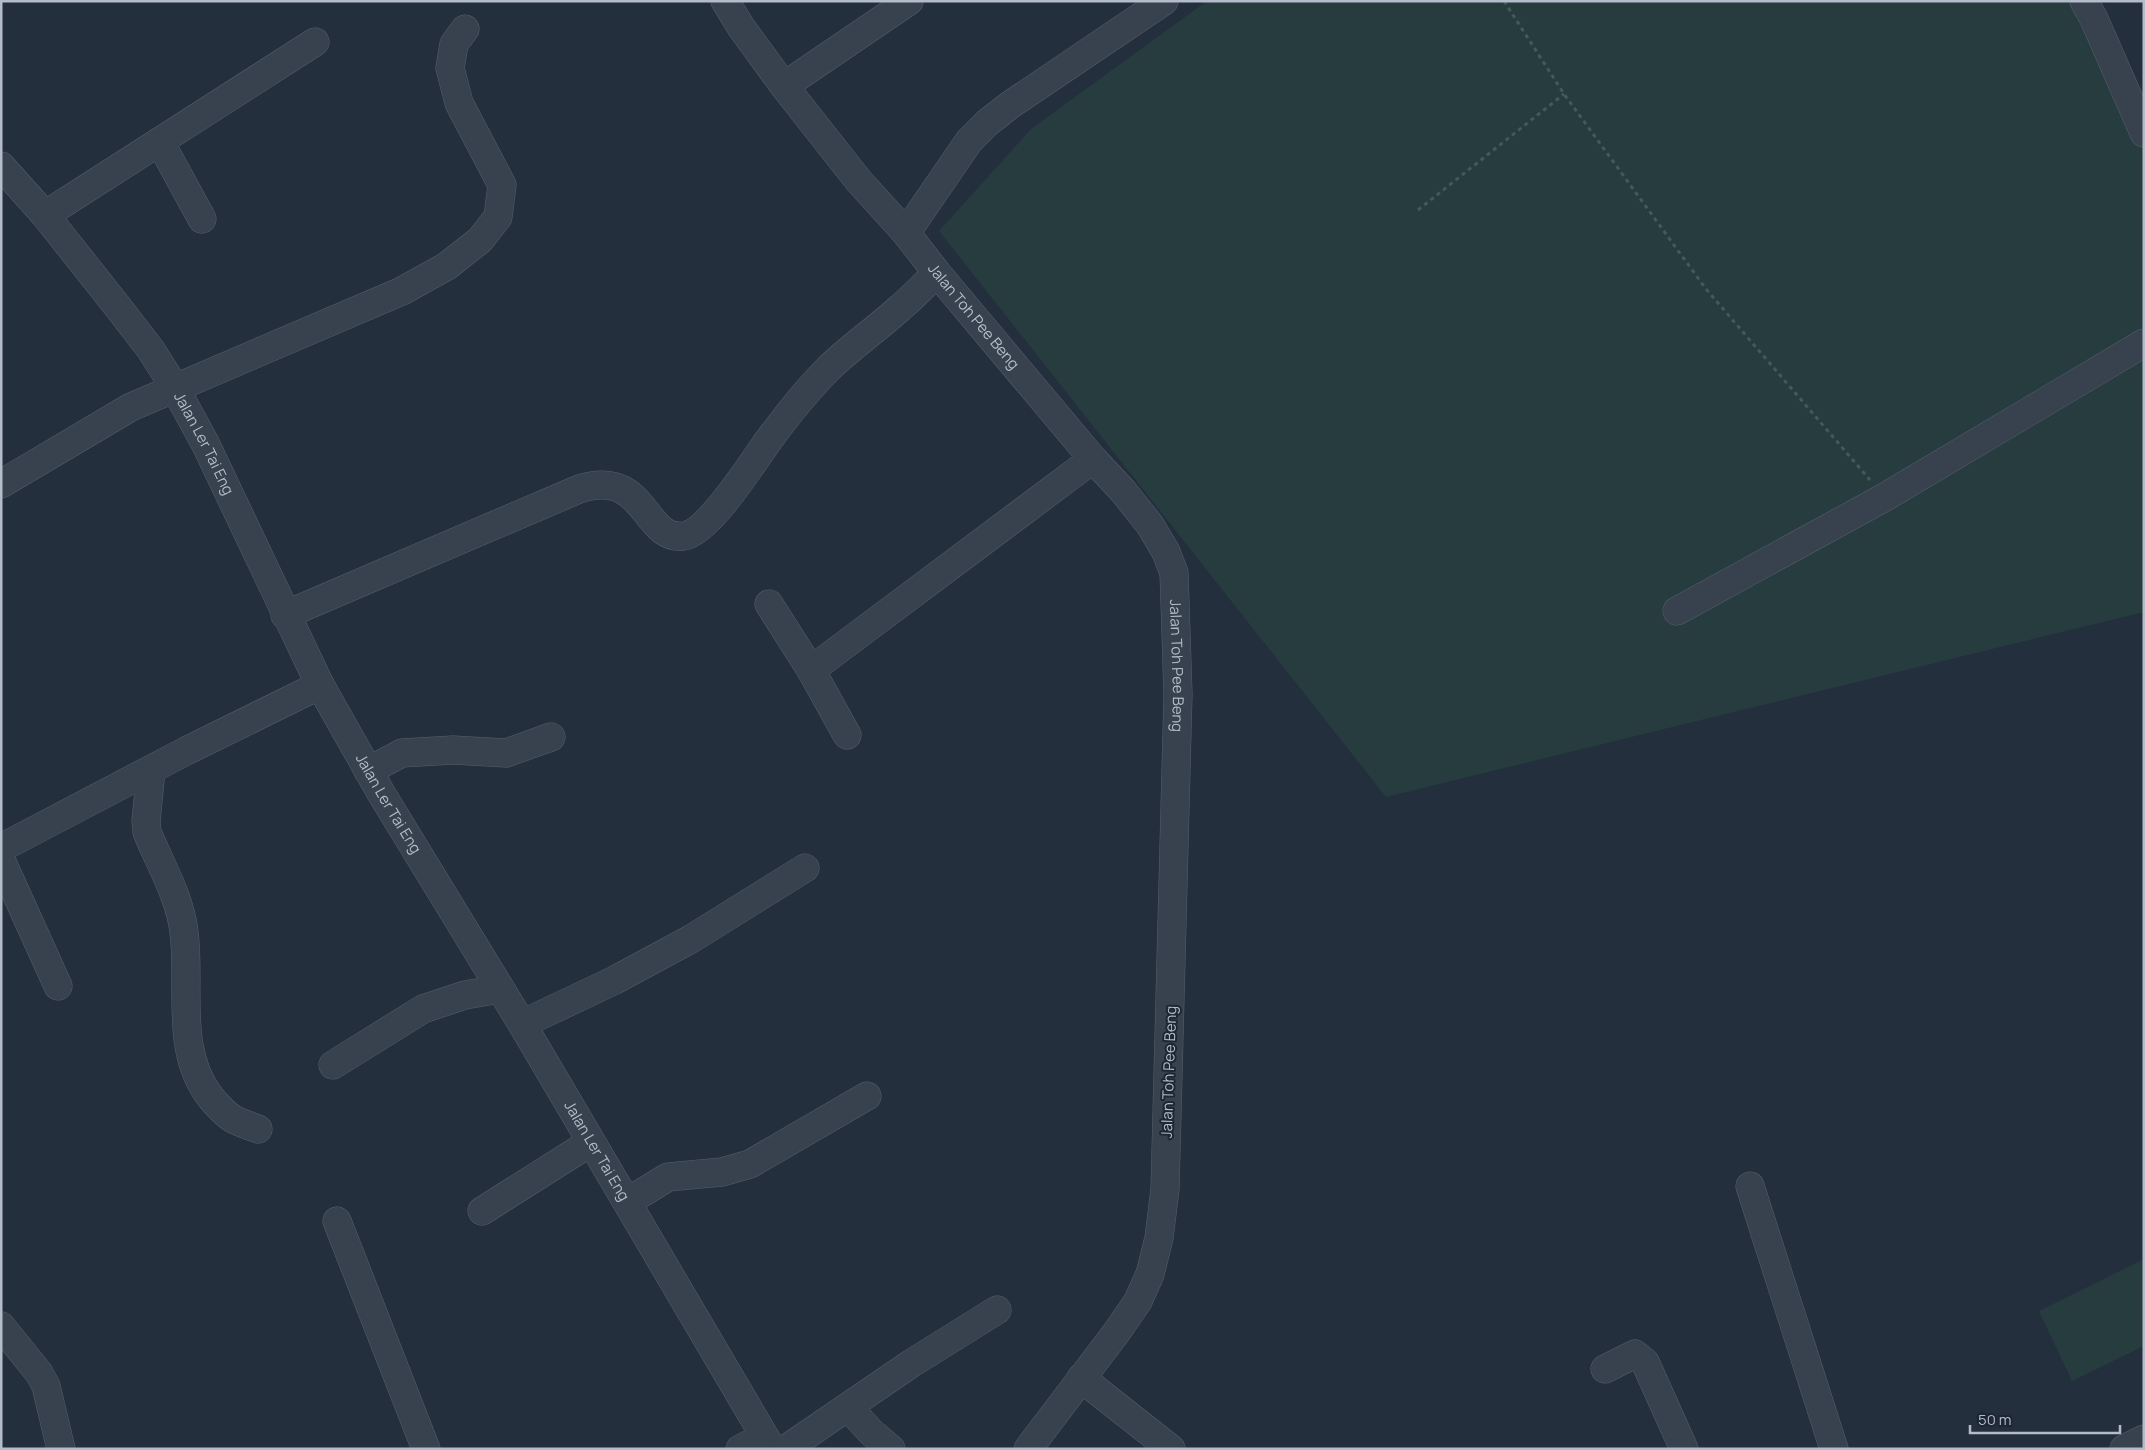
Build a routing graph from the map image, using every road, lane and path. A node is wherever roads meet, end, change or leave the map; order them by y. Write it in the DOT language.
graph roads {
  1 [pos="725,1"];
  2 [pos="909,1"];
  3 [pos="1164,1"];
  4 [pos="1504,1"];
  5 [pos="2084,1"];
  6 [pos="466,29"];
  7 [pos="315,42"];
  8 [pos="784,86"];
  9 [pos="1564,94"];
  10 [pos="2144,133"];
  11 [pos="160,142"];
  12 [pos="1,166"];
  13 [pos="1418,210"];
  14 [pos="45,215"];
  15 [pos="202,219"];
  16 [pos="906,233"];
  17 [pos="937,273"];
  18 [pos="2144,343"];
  19 [pos="176,388"];
  20 [pos="1093,458"];
  21 [pos="1,484"];
  22 [pos="1885,497"];
  23 [pos="769,604"];
  24 [pos="1677,611"];
  25 [pos="285,615"];
  26 [pos="811,670"];
  27 [pos="320,685"];
  28 [pos="847,735"];
  29 [pos="551,736"];
  30 [pos="152,770"];
  31 [pos="368,771"];
  32 [pos="1,848"];
  33 [pos="1,860"];
  34 [pos="805,868"];
  35 [pos="58,986"];
  36 [pos="500,989"];
  37 [pos="522,1024"];
  38 [pos="333,1065"];
  39 [pos="867,1096"];
  40 [pos="258,1129"];
  41 [pos="591,1142"];
  42 [pos="1750,1186"];
  43 [pos="627,1202"];
  44 [pos="482,1212"];
  45 [pos="337,1220"];
  46 [pos="997,1310"];
  47 [pos="1,1326"];
  48 [pos="1605,1369"];
  49 [pos="1081,1378"];
  50 [pos="848,1407"];
  51 [pos="2144,1439"];
  52 [pos="765,1446"];
  53 [pos="61,1449"];
  54 [pos="426,1449"];
  55 [pos="892,1449"];
  56 [pos="1028,1449"];
  57 [pos="1172,1449"];
  58 [pos="1684,1449"];
  59 [pos="1834,1449"];
  60 [pos="2124,1449"];
  1 -- 8 [label="street, Jalan Toh Pee Beng"];
  2 -- 8 [label="street"];
  3 -- 16 [label="street"];
  4 -- 9 [label="path"];
  5 -- 10 [label="street"];
  6 -- 19 [label="street"];
  7 -- 11 [label="street"];
  8 -- 16 [label="street, Jalan Toh Pee Beng"];
  9 -- 13 [label="path"];
  9 -- 22 [label="path"];
  11 -- 14 [label="street"];
  11 -- 15 [label="street"];
  12 -- 14 [label="street, Jalan Ler Tai Eng"];
  14 -- 19 [label="street, Jalan Ler Tai Eng"];
  16 -- 17 [label="street, Jalan Toh Pee Beng"];
  17 -- 20 [label="street, Jalan Toh Pee Beng"];
  17 -- 25 [label="street"];
  18 -- 22 [label="street"];
  19 -- 21 [label="street"];
  19 -- 25 [label="street, Jalan Ler Tai Eng"];
  20 -- 26 [label="street"];
  20 -- 49 [label="street, Jalan Toh Pee Beng"];
  22 -- 24 [label="street"];
  23 -- 26 [label="street"];
  25 -- 27 [label="street, Jalan Ler Tai Eng"];
  26 -- 28 [label="street"];
  27 -- 30 [label="street"];
  27 -- 31 [label="street, Jalan Ler Tai Eng"];
  29 -- 31 [label="street"];
  30 -- 32 [label="street"];
  30 -- 40 [label="street"];
  31 -- 36 [label="street, Jalan Ler Tai Eng"];
  33 -- 35 [label="street"];
  34 -- 37 [label="street"];
  36 -- 37 [label="street, Jalan Ler Tai Eng"];
  36 -- 38 [label="street"];
  37 -- 41 [label="street, Jalan Ler Tai Eng"];
  39 -- 43 [label="street"];
  41 -- 43 [label="street, Jalan Ler Tai Eng"];
  41 -- 44 [label="street"];
  42 -- 59 [label="street"];
  43 -- 52 [label="street, Jalan Ler Tai Eng"];
  45 -- 54 [label="street"];
  46 -- 50 [label="street"];
  47 -- 53 [label="street"];
  48 -- 58 [label="street"];
  49 -- 56 [label="street, Jalan Toh Pee Beng"];
  49 -- 57 [label="street"];
  50 -- 52 [label="street"];
  50 -- 55 [label="street"];
  51 -- 60 [label="street"];
}
